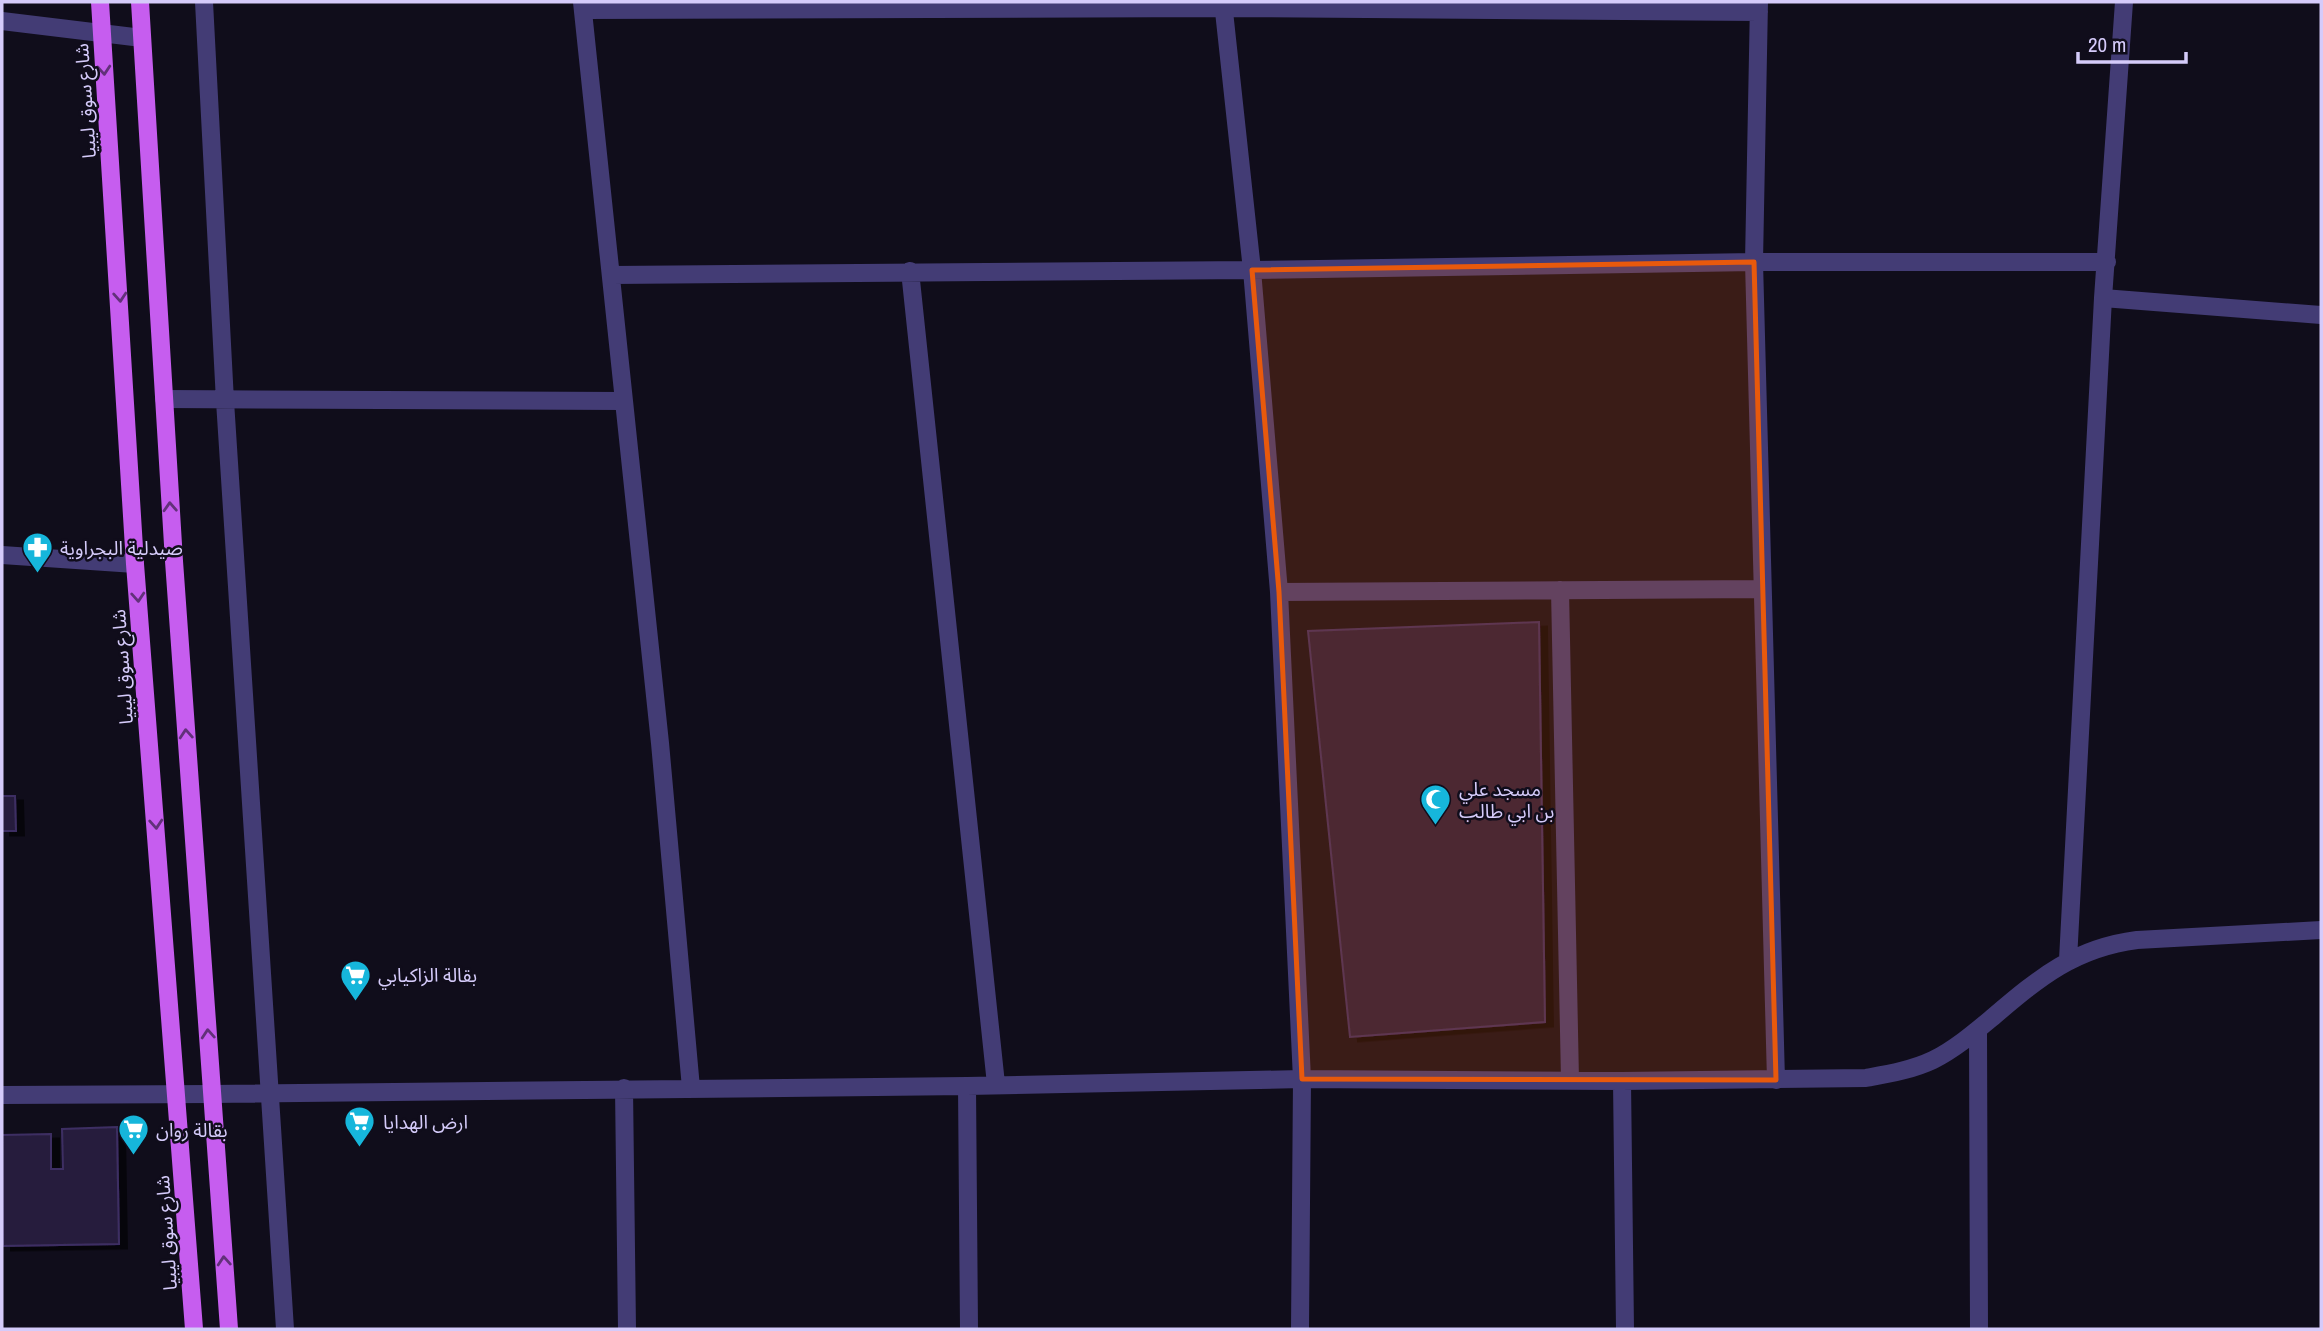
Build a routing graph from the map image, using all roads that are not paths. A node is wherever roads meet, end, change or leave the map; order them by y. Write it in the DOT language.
graph roads {
  1 [pos="100,2"];
  2 [pos="140,2"];
  3 [pos="204,2"];
  4 [pos="2124,2"];
  5 [pos="1223,5"];
  6 [pos="582,6"];
  7 [pos="1759,7"];
  8 [pos="2,21"];
  9 [pos="102,34"];
  10 [pos="142,38"];
  11 [pos="1754,262"];
  12 [pos="2107,262"];
  13 [pos="1252,270"];
  14 [pos="910,271"];
  15 [pos="612,275"];
  16 [pos="2103,298"];
  17 [pos="2321,315"];
  18 [pos="164,399"];
  19 [pos="225,401"];
  20 [pos="624,401"];
  21 [pos="2,555"];
  22 [pos="135,564"];
  23 [pos="1762,589"];
  24 [pos="1560,590"];
  25 [pos="1279,593"];
  26 [pos="2321,930"];
  27 [pos="2068,960"];
  28 [pos="1978,1030"];
  29 [pos="1302,1079"];
  30 [pos="1570,1080"];
  31 [pos="1622,1080"];
  32 [pos="1776,1080"];
  33 [pos="996,1084"];
  34 [pos="967,1086"];
  35 [pos="624,1088"];
  36 [pos="691,1088"];
  37 [pos="269,1092"];
  38 [pos="212,1094"];
  39 [pos="2,1095"];
  40 [pos="176,1095"];
  41 [pos="194,1329"];
  42 [pos="229,1329"];
  43 [pos="285,1329"];
  44 [pos="627,1329"];
  45 [pos="970,1329"];
  46 [pos="1300,1329"];
  47 [pos="1625,1329"];
  48 [pos="1979,1329"];
  1 -- 9 [label="main road, شارع سوق ليبيا"];
  2 -- 10 [label="main road"];
  3 -- 19 [label="street"];
  4 -- 12 [label="street"];
  5 -- 6 [label="street"];
  5 -- 7 [label="street"];
  5 -- 13 [label="street"];
  6 -- 15 [label="street"];
  7 -- 11 [label="street"];
  8 -- 9 [label="street"];
  9 -- 10 [label="street"];
  9 -- 22 [label="main road, شارع سوق ليبيا, one-way"];
  10 -- 18 [label="main road"];
  11 -- 12 [label="street"];
  11 -- 13 [label="street"];
  11 -- 23 [label="street"];
  12 -- 16 [label="street"];
  13 -- 14 [label="street"];
  13 -- 25 [label="street"];
  14 -- 15 [label="street"];
  14 -- 33 [label="street"];
  15 -- 20 [label="street"];
  16 -- 17 [label="street"];
  16 -- 27 [label="street"];
  18 -- 19 [label="street"];
  38 -- 18 [label="main road, one-way"];
  19 -- 20 [label="street"];
  19 -- 37 [label="street"];
  20 -- 36 [label="street"];
  21 -- 22 [label="street"];
  22 -- 40 [label="main road, شارع سوق ليبيا, one-way"];
  23 -- 24 [label="street"];
  23 -- 32 [label="street"];
  24 -- 25 [label="street"];
  24 -- 30 [label="street"];
  25 -- 29 [label="street"];
  26 -- 27 [label="street"];
  27 -- 28 [label="street"];
  28 -- 32 [label="street"];
  28 -- 48 [label="street"];
  29 -- 30 [label="street"];
  29 -- 33 [label="street"];
  29 -- 46 [label="street"];
  30 -- 31 [label="street"];
  31 -- 32 [label="street"];
  31 -- 47 [label="street"];
  33 -- 34 [label="street"];
  34 -- 36 [label="street"];
  34 -- 45 [label="street"];
  35 -- 36 [label="street"];
  35 -- 37 [label="street"];
  35 -- 44 [label="street"];
  37 -- 38 [label="street"];
  37 -- 43 [label="street"];
  38 -- 40 [label="street"];
  42 -- 38 [label="main road, one-way"];
  39 -- 40 [label="street"];
  40 -- 41 [label="main road, شارع سوق ليبيا"];
}
